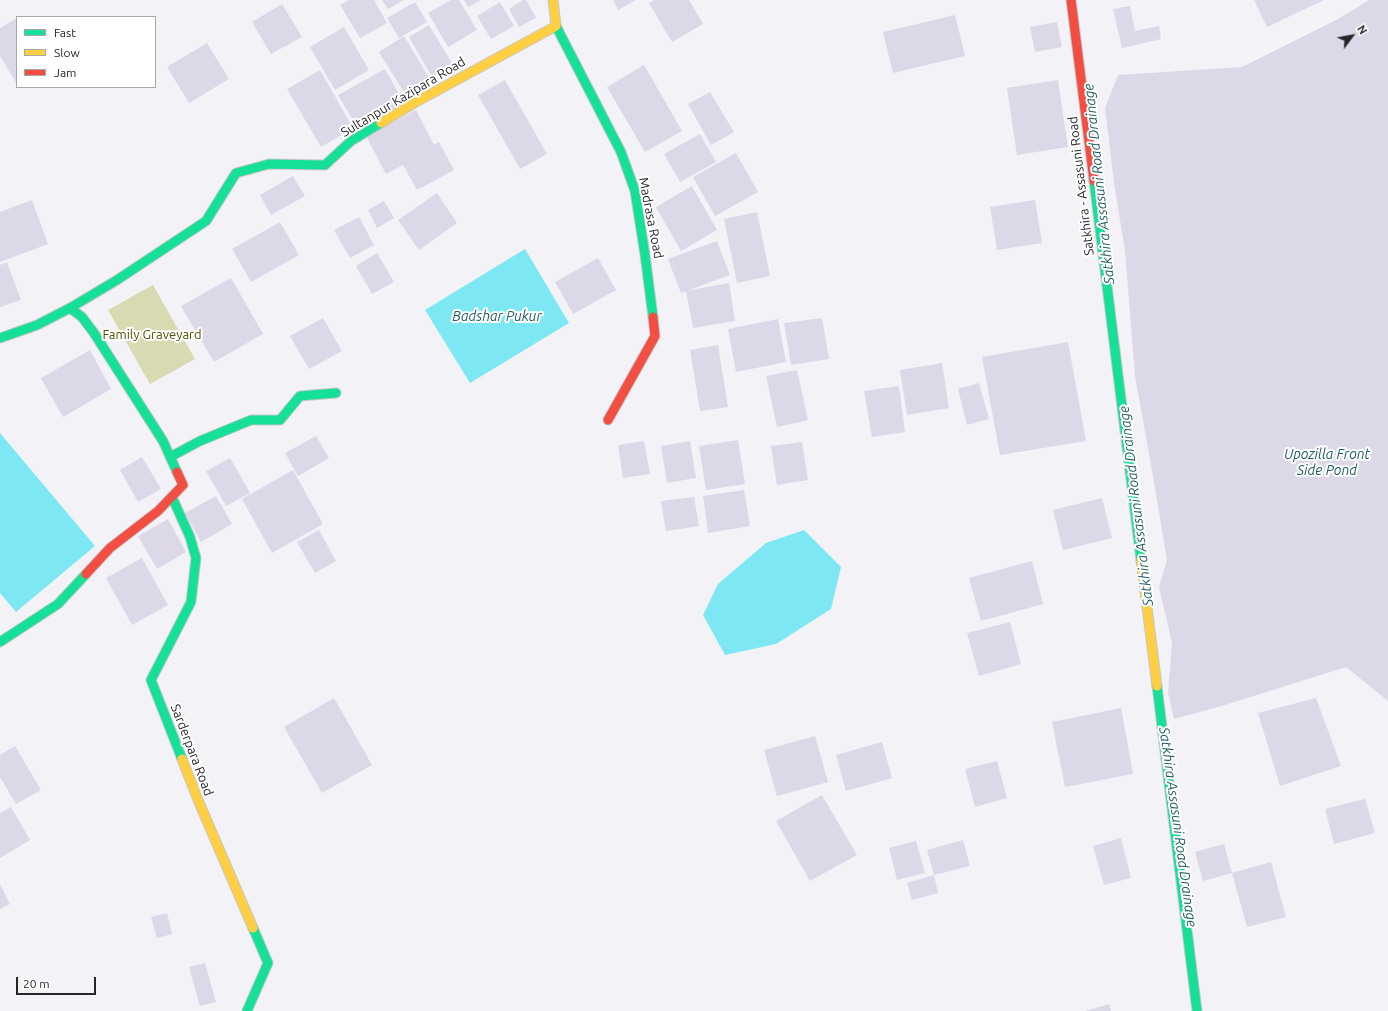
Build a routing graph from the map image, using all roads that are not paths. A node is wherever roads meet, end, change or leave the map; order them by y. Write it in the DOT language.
graph roads {
  1 [pos="553,0"];
  2 [pos="1071,0"];
  3 [pos="556,26"];
  4 [pos="70,308"];
  5 [pos="0,338"];
  6 [pos="336,393"];
  7 [pos="608,420"];
  8 [pos="170,457"];
  9 [pos="172,497"];
  10 [pos="0,642"];
  11 [pos="247,1011"];
  12 [pos="1197,1011"];
  1 -- 3 [label="street"];
  2 -- 12 [label="street, Satkhira - Assasuni Road"];
  3 -- 4 [label="street, Sultanpur Kazipara Road"];
  3 -- 7 [label="street, Madrasa Road"];
  4 -- 5 [label="street, Sultanpur Kazipara Road"];
  4 -- 8 [label="street"];
  6 -- 8 [label="street"];
  8 -- 9 [label="street"];
  9 -- 10 [label="street"];
  9 -- 11 [label="street, Sarderpara Road"];
}
